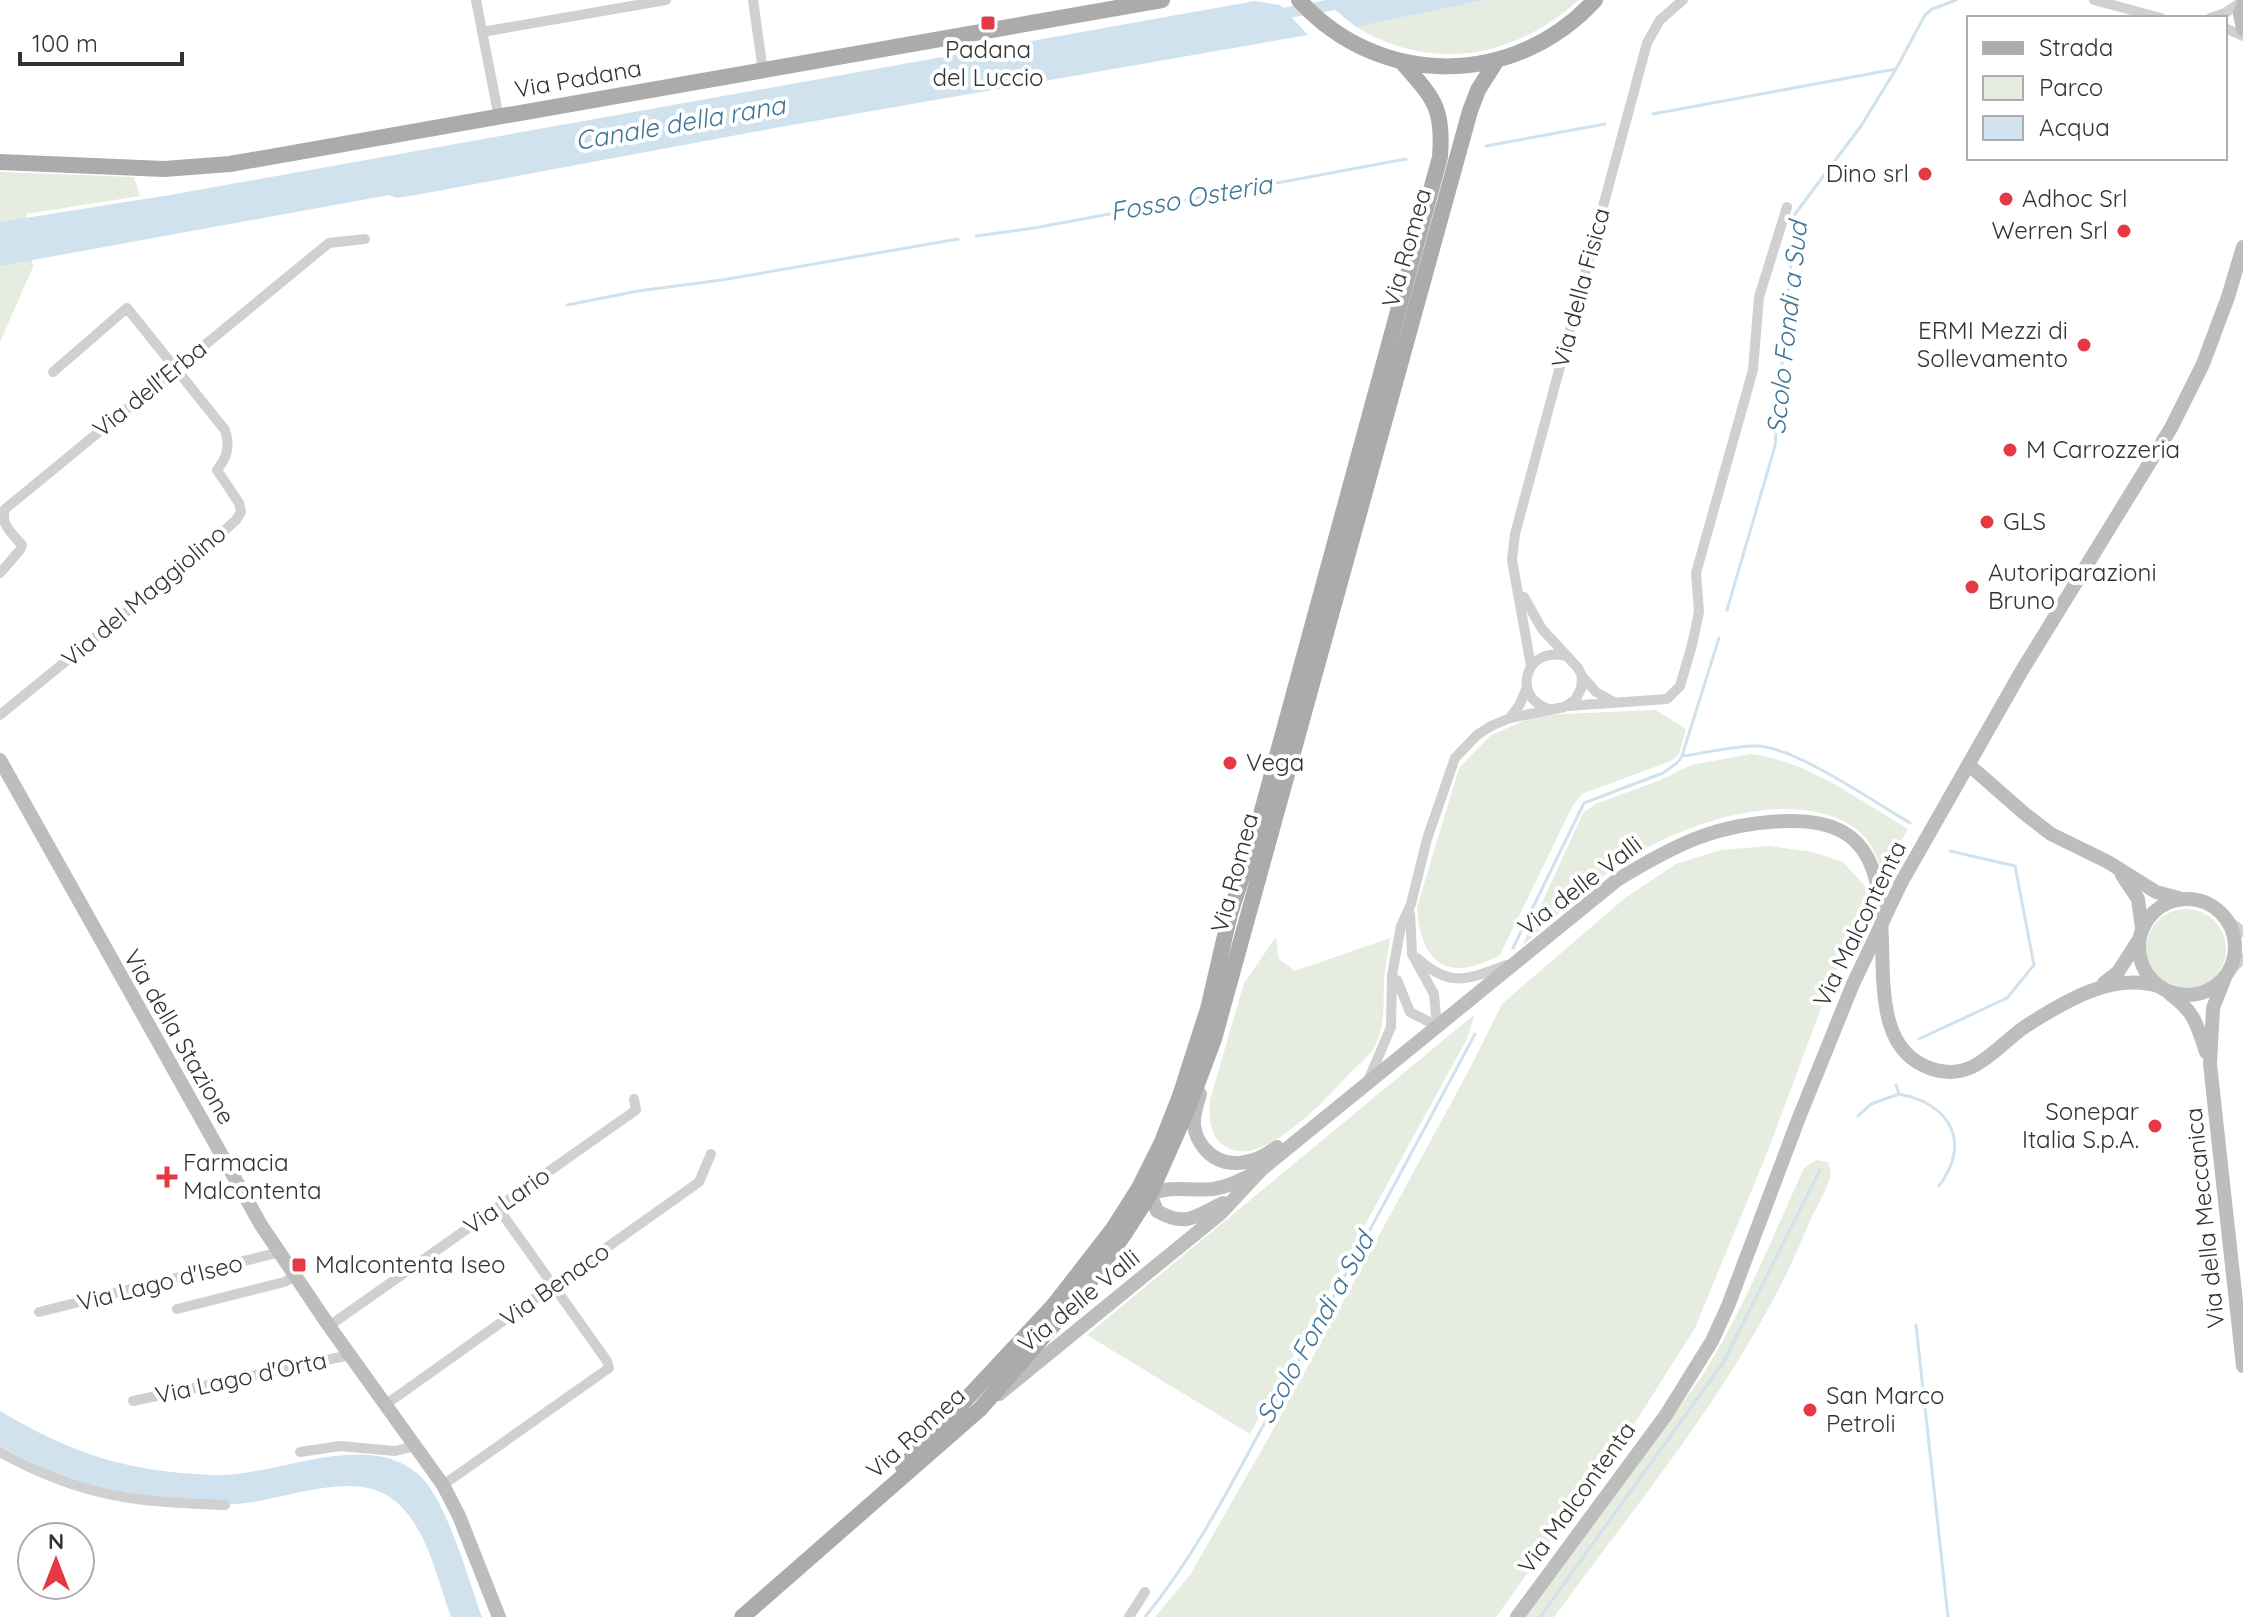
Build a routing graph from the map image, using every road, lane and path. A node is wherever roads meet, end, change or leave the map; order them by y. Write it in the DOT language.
graph roads {
  1 [pos="476,0"];
  2 [pos="666,0"];
  3 [pos="753,0"];
  4 [pos="1162,0"];
  5 [pos="1595,0"];
  6 [pos="1683,0"];
  7 [pos="2094,0"];
  8 [pos="1298,1"];
  9 [pos="2243,3"];
  10 [pos="1121,4"];
  11 [pos="2154,16"];
  12 [pos="2216,16"];
  13 [pos="2243,29"];
  14 [pos="482,32"];
  15 [pos="1497,60"];
  16 [pos="1401,61"];
  17 [pos="763,71"];
  18 [pos="499,118"];
  19 [pos="0,162"];
  20 [pos="1787,207"];
  21 [pos="365,239"];
  22 [pos="2243,247"];
  23 [pos="175,368"];
  24 [pos="53,372"];
  25 [pos="0,573"];
  26 [pos="1518,589"];
  27 [pos="1566,656"];
  28 [pos="1531,666"];
  29 [pos="1582,676"];
  30 [pos="1527,687"];
  31 [pos="1616,703"];
  32 [pos="1568,706"];
  33 [pos="1551,709"];
  34 [pos="0,715"];
  35 [pos="1510,718"];
  36 [pos="0,760"];
  37 [pos="1969,765"];
  38 [pos="2114,865"];
  39 [pos="2193,900"];
  40 [pos="1411,904"];
  41 [pos="2223,916"];
  42 [pos="2243,932"];
  43 [pos="2141,935"];
  44 [pos="1412,954"];
  45 [pos="1395,956"];
  46 [pos="2243,958"];
  47 [pos="1515,962"];
  48 [pos="2226,975"];
  49 [pos="2163,988"];
  50 [pos="2097,989"];
  51 [pos="1437,1026"];
  52 [pos="2210,1064"];
  53 [pos="1205,1067"];
  54 [pos="1367,1083"];
  55 [pos="634,1099"];
  56 [pos="1319,1123"];
  57 [pos="711,1154"];
  58 [pos="1262,1169"];
  59 [pos="1144,1191"];
  60 [pos="1238,1195"];
  61 [pos="498,1208"];
  62 [pos="280,1252"];
  63 [pos="296,1276"];
  64 [pos="554,1287"];
  65 [pos="177,1309"];
  66 [pos="39,1312"];
  67 [pos="329,1326"];
  68 [pos="350,1355"];
  69 [pos="2243,1366"];
  70 [pos="133,1401"];
  71 [pos="385,1405"];
  72 [pos="983,1406"];
  73 [pos="415,1446"];
  74 [pos="0,1452"];
  75 [pos="300,1452"];
  76 [pos="443,1485"];
  77 [pos="225,1505"];
  78 [pos="866,1508"];
  79 [pos="1145,1592"];
  80 [pos="499,1617"];
  81 [pos="742,1617"];
  82 [pos="1129,1617"];
  83 [pos="1517,1617"];
  1 -- 14 [label="street"];
  2 -- 14 [label="street"];
  3 -- 17 [label="street"];
  4 -- 10 [label="main road, Via Padana"];
  5 -- 15 [label="main road"];
  6 -- 26 [label="street, Via della Fisica"];
  7 -- 11 [label="street"];
  8 -- 16 [label="main road"];
  9 -- 12 [label="street"];
  9 -- 13 [label="street"];
  10 -- 17 [label="main road, Via Padana"];
  14 -- 18 [label="street"];
  15 -- 16 [label="main road"];
  15 -- 53 [label="main road, Via Romea"];
  16 -- 59 [label="main road, Via Romea"];
  17 -- 18 [label="main road, Via Padana"];
  18 -- 19 [label="main road, Via Padana"];
  20 -- 31 [label="street"];
  21 -- 23 [label="street, Via dell'Erba"];
  22 -- 37 [label="street, Via Malcontenta"];
  23 -- 24 [label="street, Via del Maggiolino"];
  23 -- 25 [label="street, Via dell'Erba"];
  23 -- 34 [label="street, Via del Maggiolino"];
  26 -- 27 [label="street, Via della Fisica"];
  26 -- 28 [label="street, Via della Fisica"];
  27 -- 28 [label="street"];
  27 -- 29 [label="street, Via della Fisica"];
  28 -- 30 [label="street, Via della Fisica"];
  29 -- 31 [label="street, Via della Fisica"];
  29 -- 32 [label="street"];
  30 -- 33 [label="street"];
  30 -- 35 [label="street, Via della Fisica"];
  31 -- 32 [label="street"];
  32 -- 33 [label="street"];
  33 -- 35 [label="street"];
  35 -- 40 [label="street"];
  36 -- 62 [label="street, Via della Stazione"];
  37 -- 38 [label="street"];
  37 -- 83 [label="street, Via Malcontenta, bridge"];
  38 -- 39 [label="street"];
  38 -- 43 [label="street"];
  39 -- 41 [label="street"];
  39 -- 43 [label="street"];
  40 -- 44 [label="street"];
  40 -- 45 [label="street"];
  41 -- 42 [label="street"];
  41 -- 48 [label="street"];
  43 -- 49 [label="street"];
  43 -- 50 [label="street, Via delle Valli"];
  44 -- 47 [label="street"];
  44 -- 51 [label="street"];
  45 -- 51 [label="street"];
  45 -- 54 [label="street"];
  46 -- 48 [label="street"];
  47 -- 50 [label="street, Via delle Valli"];
  47 -- 51 [label="street, Via delle Valli"];
  48 -- 49 [label="street"];
  48 -- 52 [label="street, Via della Meccanica"];
  49 -- 50 [label="street, Via delle Valli"];
  49 -- 52 [label="street, Via della Meccanica"];
  51 -- 54 [label="street, Via delle Valli"];
  52 -- 69 [label="street, Via della Meccanica"];
  53 -- 56 [label="street, Via delle Valli"];
  53 -- 59 [label="main road, Via Romea"];
  54 -- 56 [label="street, Via delle Valli"];
  55 -- 61 [label="street, Via Lario"];
  56 -- 58 [label="street, Via delle Valli"];
  57 -- 64 [label="street, Via Benaco"];
  58 -- 59 [label="street, Via delle Valli"];
  58 -- 60 [label="street, Via delle Valli"];
  59 -- 60 [label="street, Via delle Valli"];
  59 -- 72 [label="main road, Via Romea"];
  59 -- 78 [label="main road, Via Romea"];
  60 -- 72 [label="street, Via delle Valli"];
  61 -- 64 [label="street"];
  61 -- 67 [label="street, Via Lario"];
  62 -- 63 [label="street, Via della Stazione"];
  62 -- 66 [label="street, Via Lago d'Iseo"];
  63 -- 65 [label="street"];
  63 -- 67 [label="street, Via della Stazione"];
  64 -- 71 [label="street, Via Benaco"];
  64 -- 76 [label="street"];
  67 -- 68 [label="street, Via della Stazione"];
  68 -- 70 [label="street, Via Lago d'Orta"];
  68 -- 71 [label="street, Via della Stazione"];
  71 -- 73 [label="street, Via della Stazione"];
  72 -- 78 [label="main road, Via Romea"];
  73 -- 75 [label="street"];
  73 -- 76 [label="street, Via della Stazione"];
  74 -- 77 [label="street"];
  76 -- 80 [label="street, Via della Stazione"];
  78 -- 81 [label="main road, Via Romea"];
  79 -- 82 [label="street"];
}
